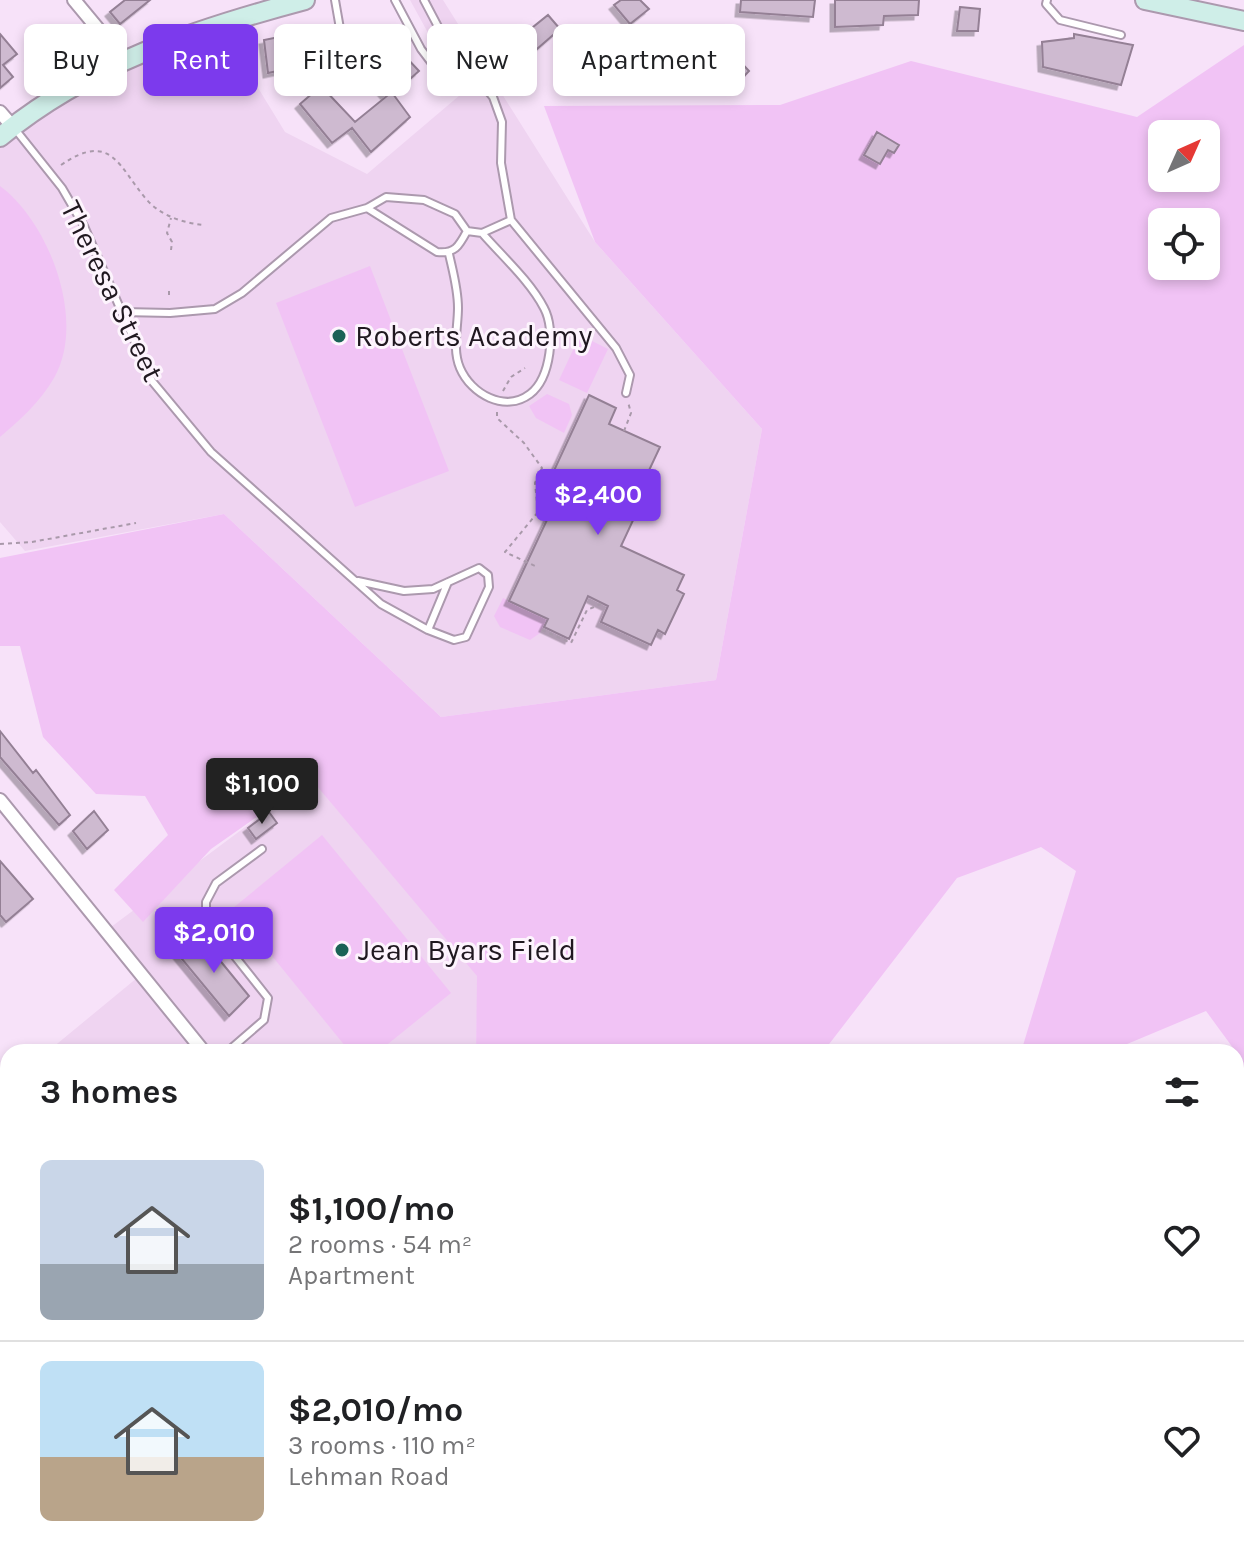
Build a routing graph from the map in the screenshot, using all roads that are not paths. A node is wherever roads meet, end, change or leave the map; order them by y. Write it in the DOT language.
graph roads {
  1 [pos="74,0"];
  2 [pos="305,0"];
  3 [pos="335,0"];
  4 [pos="395,0"];
  5 [pos="424,0"];
  6 [pos="1047,0"];
  7 [pos="1145,0"];
  8 [pos="1244,21"];
  9 [pos="94,24"];
  10 [pos="339,24"];
  11 [pos="1121,35"];
  12 [pos="427,57"];
  13 [pos="127,58"];
  14 [pos="64,96"];
  15 [pos="0,112"];
  16 [pos="6,132"];
  17 [pos="367,208"];
  18 [pos="511,220"];
  19 [pos="467,231"];
  20 [pos="482,233"];
  21 [pos="449,254"];
  22 [pos="123,312"];
  23 [pos="626,393"];
  24 [pos="358,581"];
  25 [pos="448,582"];
  26 [pos="428,630"];
  27 [pos="0,800"];
  28 [pos="262,849"];
  29 [pos="198,1044"];
  30 [pos="236,1044"];
  1 -- 9 [label="street"];
  2 -- 13 [label="street"];
  3 -- 10 [label="lane"];
  4 -- 12 [label="lane"];
  5 -- 18 [label="lane"];
  6 -- 11 [label="lane"];
  7 -- 8 [label="street"];
  14 -- 16 [label="street"];
  15 -- 16 [label="street, Theresa Street"];
  16 -- 22 [label="lane, Theresa Street"];
  17 -- 19 [label="lane"];
  17 -- 21 [label="lane"];
  17 -- 22 [label="lane"];
  18 -- 20 [label="lane"];
  18 -- 23 [label="lane"];
  19 -- 20 [label="lane"];
  19 -- 21 [label="lane"];
  20 -- 21 [label="lane"];
  22 -- 24 [label="lane, Theresa Street"];
  24 -- 25 [label="lane"];
  24 -- 26 [label="lane, Theresa Street"];
  25 -- 26 [label="lane"];
  25 -- 26 [label="lane, Theresa Street"];
  27 -- 29 [label="street"];
  28 -- 30 [label="lane"];
}
